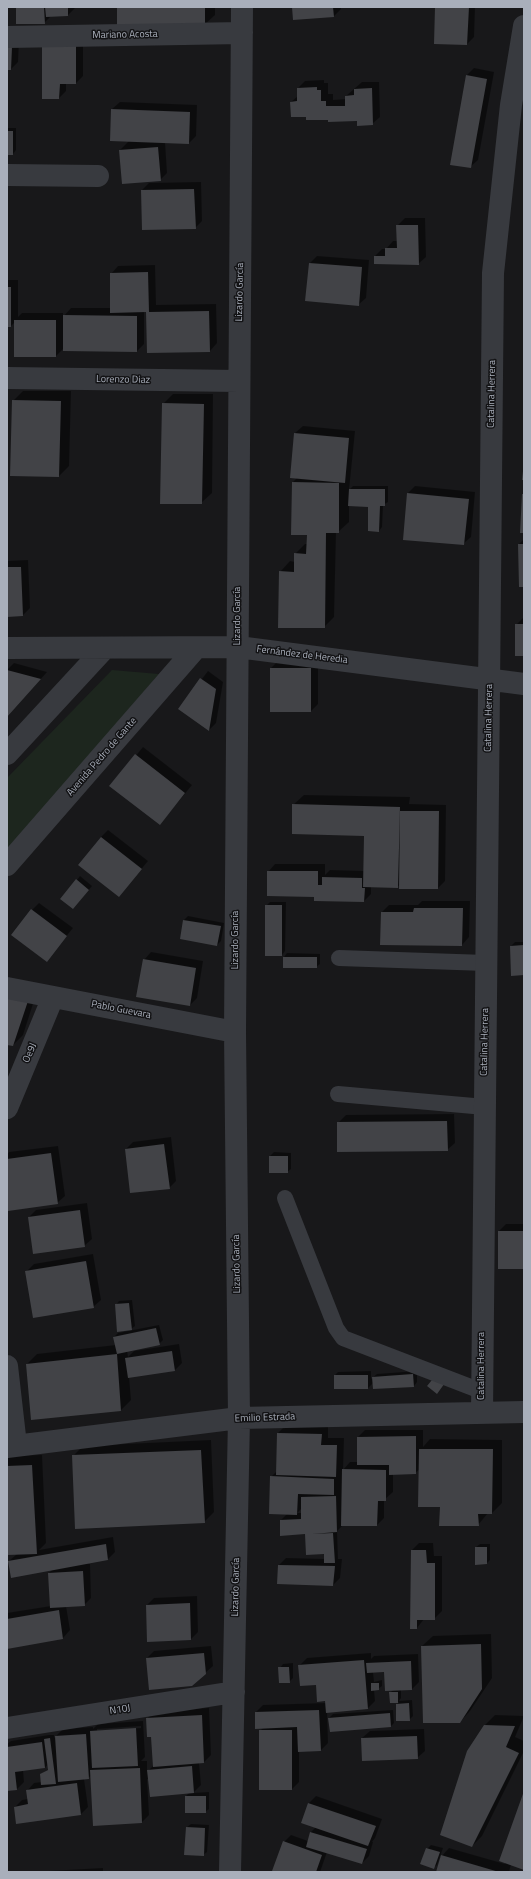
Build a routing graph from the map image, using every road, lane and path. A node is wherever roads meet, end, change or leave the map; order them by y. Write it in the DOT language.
graph roads {
  1 [pos="242,7"];
  2 [pos="524,26"];
  3 [pos="242,33"];
  4 [pos="7,37"];
  5 [pos="7,175"];
  6 [pos="98,176"];
  7 [pos="7,378"];
  8 [pos="239,382"];
  9 [pos="238,647"];
  10 [pos="7,648"];
  11 [pos="196,648"];
  12 [pos="104,649"];
  13 [pos="490,680"];
  14 [pos="524,684"];
  15 [pos="7,754"];
  16 [pos="7,865"];
  17 [pos="339,958"];
  18 [pos="486,963"];
  19 [pos="7,988"];
  20 [pos="53,998"];
  21 [pos="235,1032"];
  22 [pos="338,1094"];
  23 [pos="485,1107"];
  24 [pos="7,1108"];
  25 [pos="285,1198"];
  26 [pos="7,1366"];
  27 [pos="482,1391"];
  28 [pos="524,1412"];
  29 [pos="482,1413"];
  30 [pos="239,1418"];
  31 [pos="11,1446"];
  32 [pos="234,1692"];
  33 [pos="7,1728"];
  34 [pos="230,1872"];
  1 -- 3 [label="street, Lizardo García"];
  2 -- 13 [label="street, Catalina Herrera"];
  3 -- 4 [label="street, Mariano Acosta"];
  3 -- 8 [label="street, Lizardo García"];
  5 -- 6 [label="street"];
  7 -- 8 [label="street, Lorenzo Diaz"];
  8 -- 9 [label="street, Lizardo García"];
  9 -- 11 [label="street, Fernández de Heredia"];
  9 -- 13 [label="street, Fernández de Heredia"];
  9 -- 21 [label="street, Lizardo García"];
  10 -- 12 [label="street, Fernández de Heredia"];
  11 -- 12 [label="street, Fernández de Heredia"];
  11 -- 16 [label="street, Avenida Pedro de Gante"];
  12 -- 15 [label="street"];
  13 -- 14 [label="street, Fernández de Heredia"];
  13 -- 18 [label="street, Catalina Herrera"];
  17 -- 18 [label="lane"];
  18 -- 23 [label="street, Catalina Herrera"];
  19 -- 20 [label="street, Pablo Guevara"];
  20 -- 21 [label="street, Pablo Guevara"];
  20 -- 24 [label="street, Oe9J"];
  21 -- 30 [label="street, Lizardo García"];
  22 -- 23 [label="lane"];
  23 -- 27 [label="street, Catalina Herrera"];
  25 -- 27 [label="lane"];
  26 -- 31 [label="street"];
  27 -- 29 [label="street, Catalina Herrera"];
  28 -- 29 [label="street, Emilio Estrada"];
  29 -- 30 [label="street, Emilio Estrada"];
  30 -- 31 [label="street, Emilio Estrada"];
  30 -- 32 [label="street, Lizardo García"];
  32 -- 33 [label="street, N10J"];
  32 -- 34 [label="street, Lizardo García"];
}
